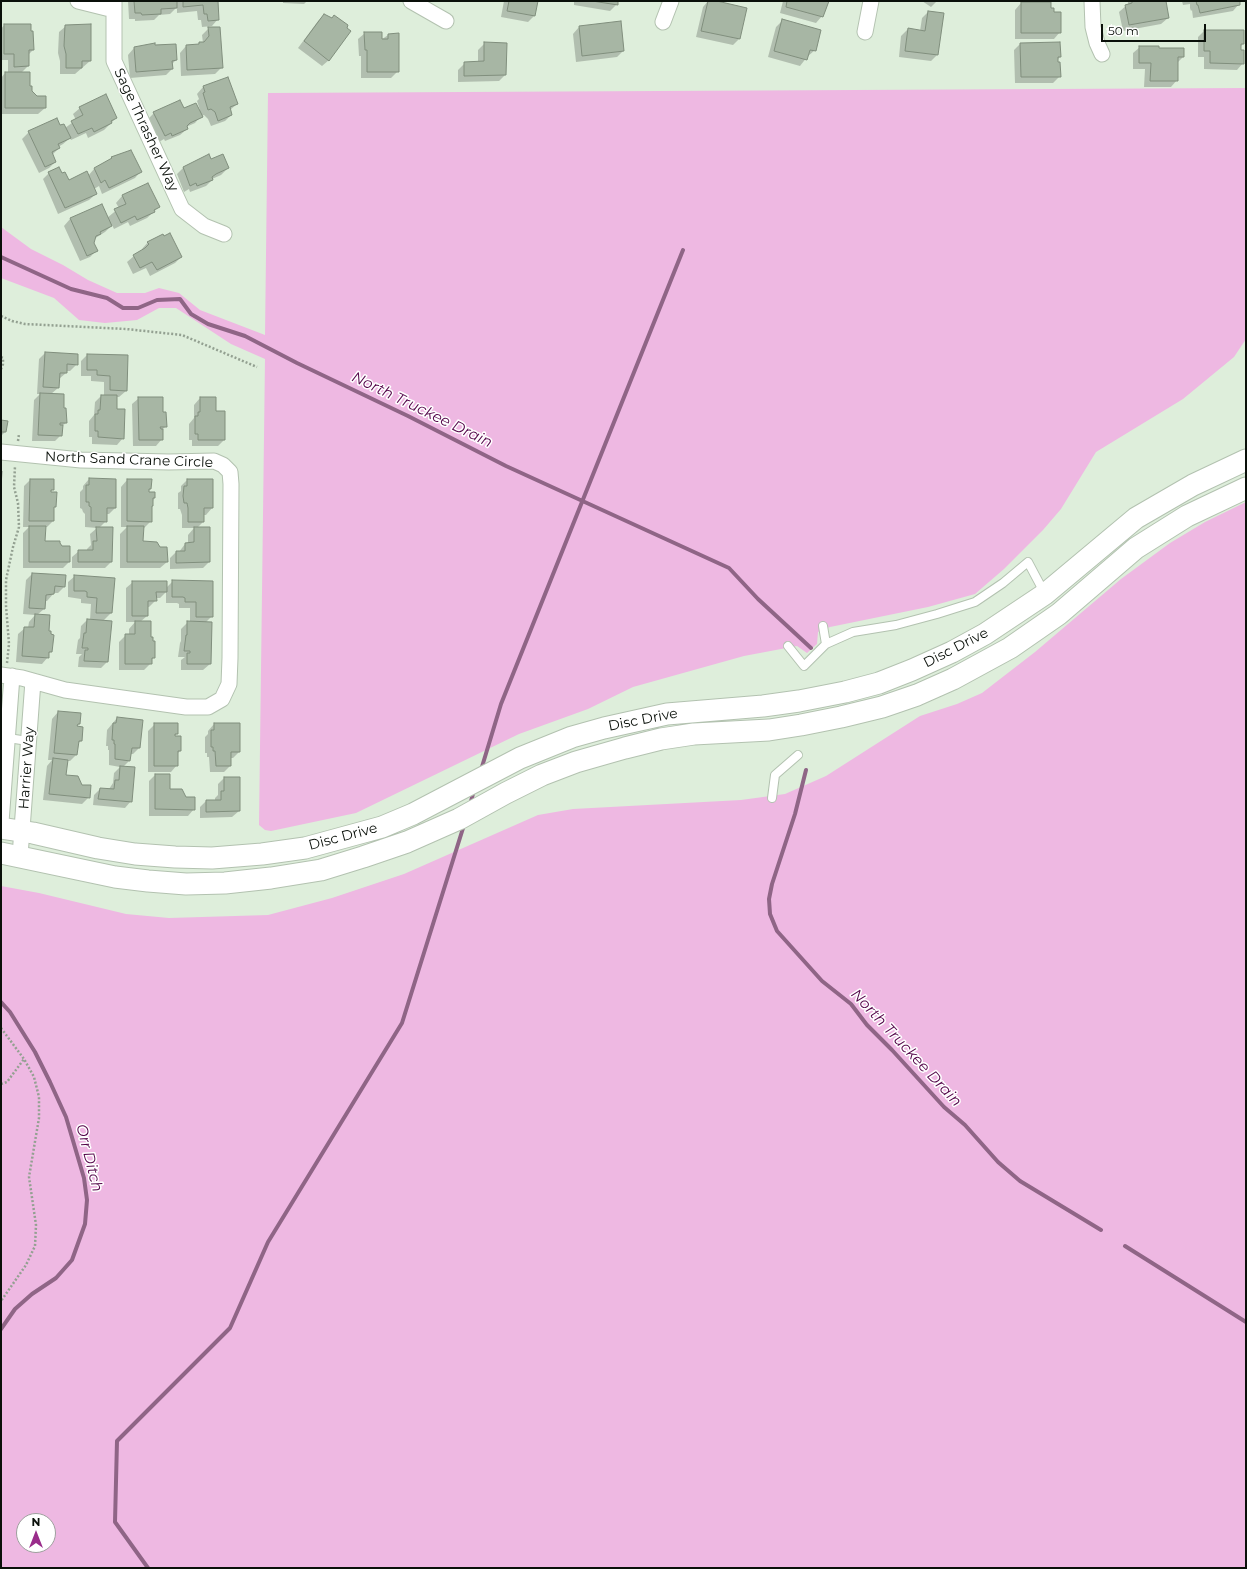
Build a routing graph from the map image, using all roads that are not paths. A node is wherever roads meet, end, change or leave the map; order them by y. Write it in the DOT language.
graph roads {
  1 [pos="78,1"];
  2 [pos="411,1"];
  3 [pos="671,1"];
  4 [pos="871,1"];
  5 [pos="1092,1"];
  6 [pos="114,5"];
  7 [pos="446,21"];
  8 [pos="662,22"];
  9 [pos="865,32"];
  10 [pos="1102,54"];
  11 [pos="224,234"];
  12 [pos="1,452"];
  13 [pos="1246,460"];
  14 [pos="1246,488"];
  15 [pos="1045,594"];
  16 [pos="823,626"];
  17 [pos="826,644"];
  18 [pos="788,646"];
  19 [pos="7,676"];
  20 [pos="33,681"];
  21 [pos="8,738"];
  22 [pos="28,741"];
  23 [pos="798,755"];
  24 [pos="772,798"];
  25 [pos="1,822"];
  26 [pos="1,828"];
  27 [pos="22,831"];
  28 [pos="11,855"];
  1 -- 6 [label="street"];
  2 -- 7 [label="street"];
  3 -- 8 [label="street"];
  4 -- 9 [label="street"];
  5 -- 10 [label="street"];
  6 -- 11 [label="street, Sage Thrasher Way"];
  12 -- 20 [label="street, North Sand Crane Circle"];
  13 -- 15 [label="main road, Disc Drive"];
  14 -- 28 [label="main road, Disc Drive"];
  15 -- 17 [label="lane"];
  15 -- 27 [label="main road, Disc Drive"];
  16 -- 17 [label="lane"];
  17 -- 18 [label="lane"];
  19 -- 20 [label="street"];
  19 -- 21 [label="street, Harrier Way"];
  20 -- 22 [label="street, Harrier Way"];
  21 -- 22 [label="lane"];
  21 -- 25 [label="street, Harrier Way"];
  22 -- 27 [label="street, Harrier Way"];
  23 -- 24 [label="lane"];
  26 -- 27 [label="main road, Disc Drive"];
  27 -- 28 [label="street, Harrier Way"];
}
